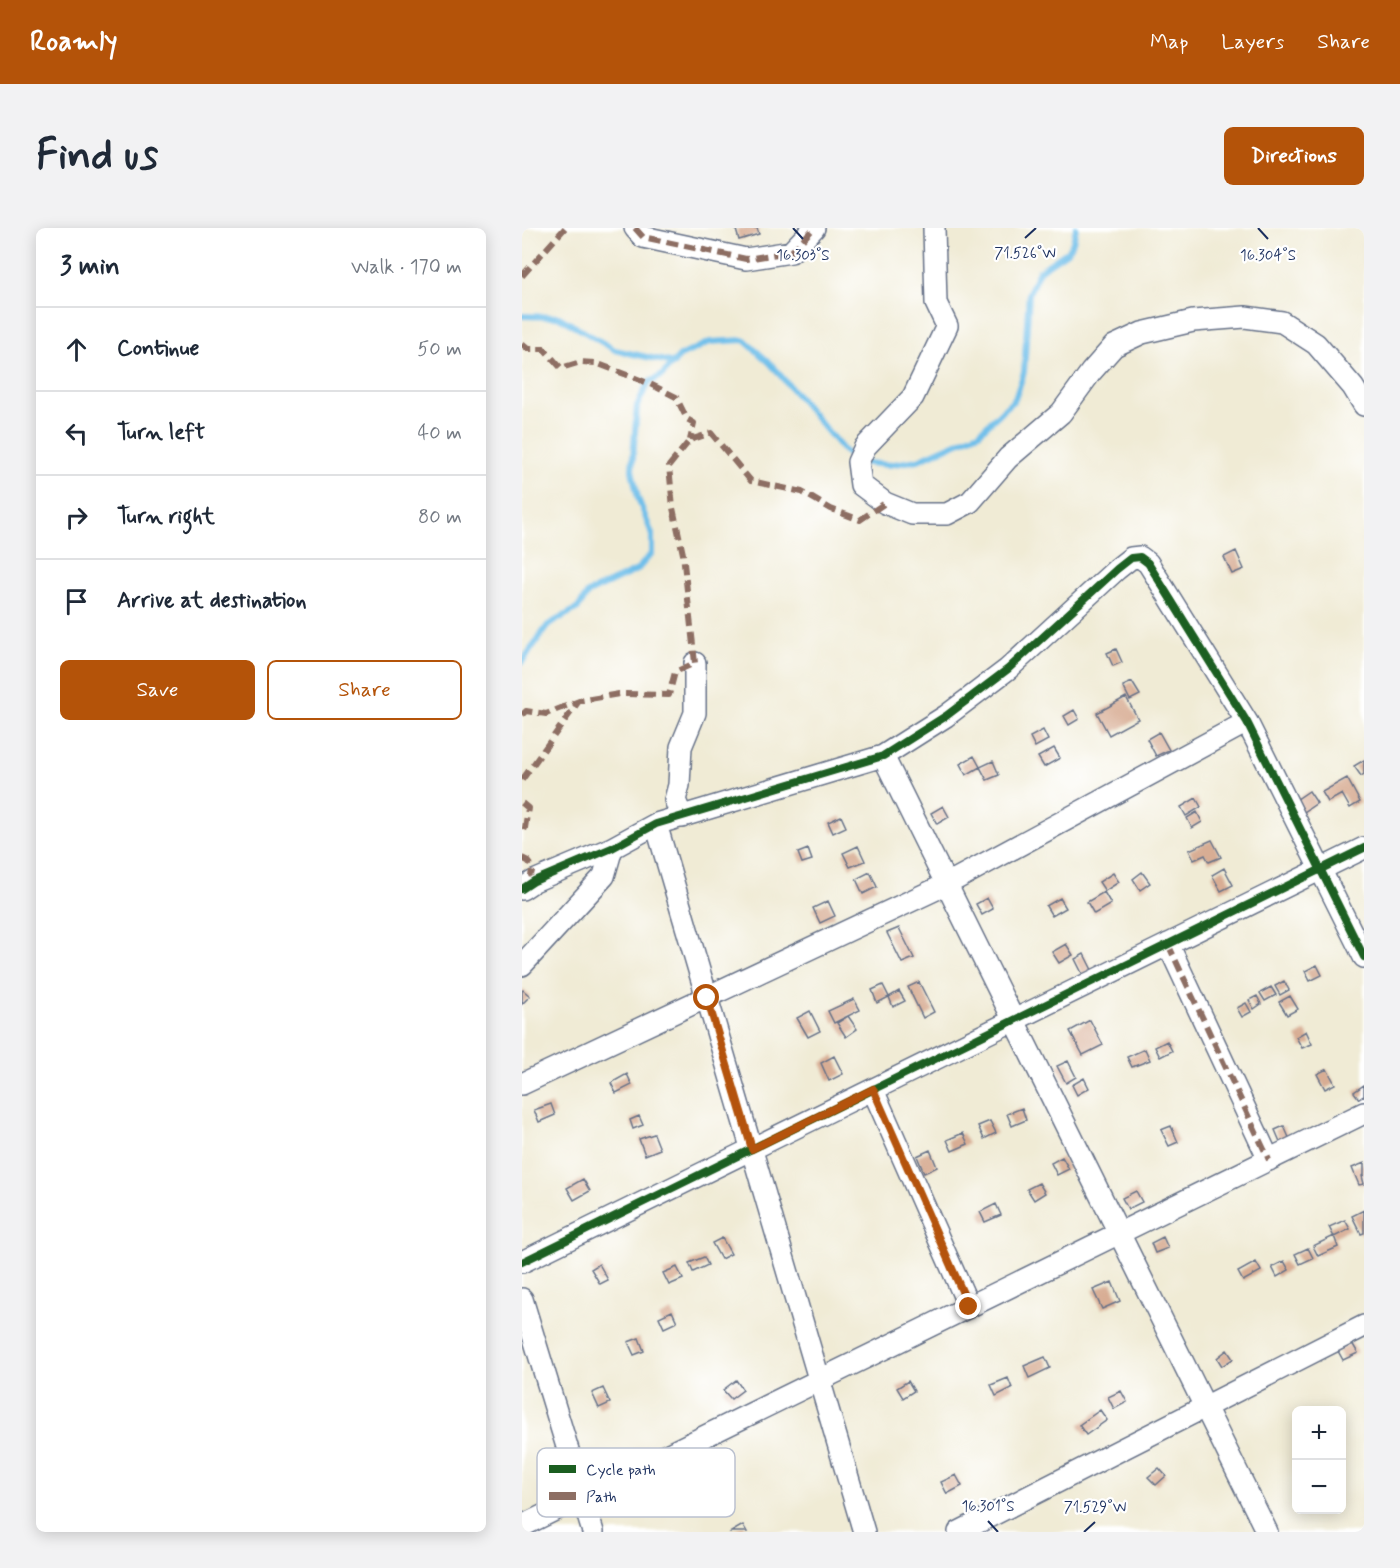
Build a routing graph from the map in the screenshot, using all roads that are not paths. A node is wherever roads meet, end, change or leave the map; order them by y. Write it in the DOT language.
graph roads {
  1 [pos="635,228"];
  2 [pos="814,228"];
  3 [pos="934,228"];
  4 [pos="1364,405"];
  5 [pos="695,663"];
  6 [pos="1247,722"];
  7 [pos="883,756"];
  8 [pos="682,817"];
  9 [pos="656,825"];
  10 [pos="612,848"];
  11 [pos="1364,848"];
  12 [pos="1322,869"];
  13 [pos="947,884"];
  14 [pos="522,889"];
  15 [pos="1168,945"];
  16 [pos="1364,957"];
  17 [pos="522,965"];
  18 [pos="707,998"];
  19 [pos="1015,1020"];
  20 [pos="522,1084"];
  21 [pos="873,1089"];
  22 [pos="1364,1113"];
  23 [pos="752,1149"];
  24 [pos="1269,1160"];
  25 [pos="1119,1233"];
  26 [pos="522,1262"];
  27 [pos="522,1299"];
  28 [pos="969,1307"];
  29 [pos="1364,1326"];
  30 [pos="820,1380"];
  31 [pos="1204,1407"];
  32 [pos="568,1448"];
  33 [pos="682,1448"];
  34 [pos="541,1517"];
  35 [pos="589,1517"];
  36 [pos="522,1526"];
  37 [pos="593,1532"];
  38 [pos="864,1532"];
  39 [pos="959,1532"];
  40 [pos="1267,1532"];
  1 -- 2 [label="street"];
  3 -- 4 [label="street"];
  5 -- 8 [label="street"];
  6 -- 7 [label="street"];
  6 -- 12 [label="street"];
  6 -- 13 [label="street"];
  7 -- 8 [label="street"];
  7 -- 13 [label="street"];
  8 -- 9 [label="street"];
  9 -- 10 [label="street"];
  9 -- 18 [label="street"];
  10 -- 14 [label="street"];
  10 -- 17 [label="street"];
  11 -- 12 [label="street"];
  12 -- 15 [label="street"];
  12 -- 16 [label="street"];
  13 -- 18 [label="street"];
  13 -- 19 [label="street"];
  15 -- 19 [label="street"];
  15 -- 24 [label="street"];
  18 -- 20 [label="street"];
  18 -- 23 [label="street"];
  19 -- 21 [label="street"];
  19 -- 25 [label="street"];
  21 -- 23 [label="street"];
  21 -- 28 [label="street"];
  22 -- 24 [label="street"];
  23 -- 26 [label="street"];
  23 -- 30 [label="street"];
  24 -- 25 [label="street"];
  25 -- 28 [label="street"];
  25 -- 31 [label="street"];
  27 -- 32 [label="street"];
  28 -- 30 [label="street"];
  29 -- 31 [label="street"];
  30 -- 33 [label="street"];
  30 -- 38 [label="street"];
  31 -- 39 [label="street"];
  31 -- 40 [label="street"];
  34 -- 36 [label="street"];
  35 -- 37 [label="street"];
}
